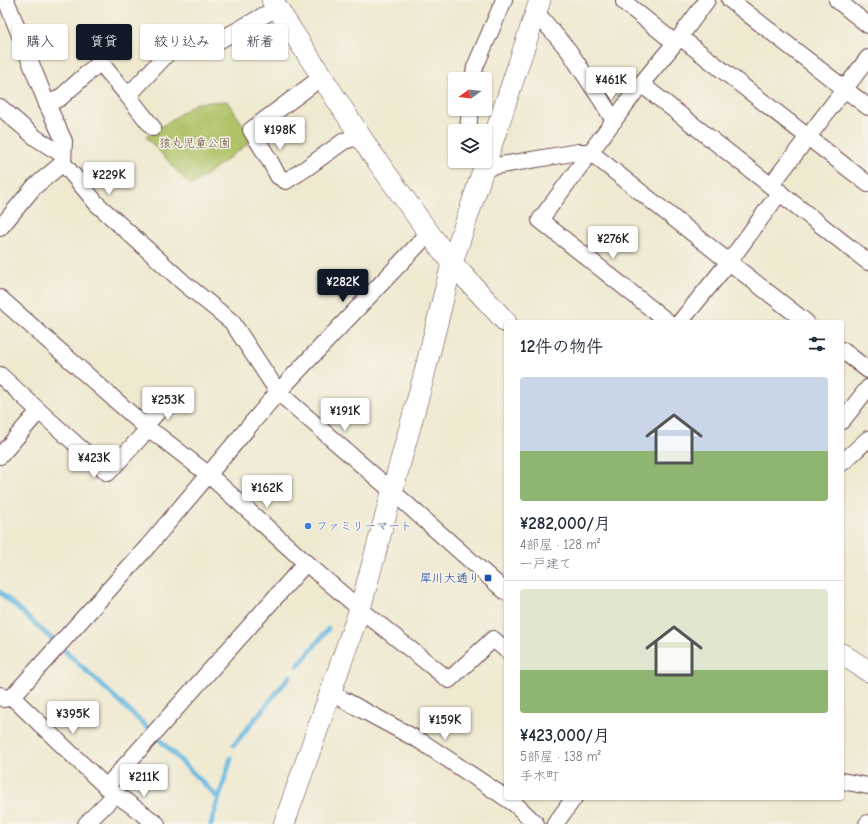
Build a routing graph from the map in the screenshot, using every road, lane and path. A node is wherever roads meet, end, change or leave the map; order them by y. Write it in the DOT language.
graph roads {
  1 [pos="6,0"];
  2 [pos="504,0"];
  3 [pos="707,0"];
  4 [pos="730,0"];
  5 [pos="837,0"];
  6 [pos="624,2"];
  7 [pos="275,4"];
  8 [pos="538,6"];
  9 [pos="868,25"];
  10 [pos="678,40"];
  11 [pos="868,58"];
  12 [pos="474,72"];
  13 [pos="322,77"];
  14 [pos="641,84"];
  15 [pos="844,89"];
  16 [pos="128,96"];
  17 [pos="47,104"];
  18 [pos="0,107"];
  19 [pos="868,107"];
  20 [pos="614,121"];
  21 [pos="153,128"];
  22 [pos="361,136"];
  23 [pos="808,137"];
  24 [pos="492,139"];
  25 [pos="590,152"];
  26 [pos="492,156"];
  27 [pos="63,159"];
  28 [pos="482,168"];
  29 [pos="868,184"];
  30 [pos="775,188"];
  31 [pos="2,223"];
  32 [pos="429,233"];
  33 [pos="729,262"];
  34 [pos="868,262"];
  35 [pos="452,263"];
  36 [pos="0,298"];
  37 [pos="504,320"];
  38 [pos="665,320"];
  39 [pos="682,320"];
  40 [pos="803,320"];
  41 [pos="844,352"];
  42 [pos="868,370"];
  43 [pos="0,375"];
  44 [pos="868,388"];
  45 [pos="278,392"];
  46 [pos="171,397"];
  47 [pos="39,411"];
  48 [pos="844,418"];
  49 [pos="146,428"];
  50 [pos="868,440"];
  51 [pos="0,456"];
  52 [pos="844,461"];
  53 [pos="209,475"];
  54 [pos="393,492"];
  55 [pos="306,563"];
  56 [pos="504,590"];
  57 [pos="360,609"];
  58 [pos="504,648"];
  59 [pos="844,655"];
  60 [pos="868,671"];
  61 [pos="331,693"];
  62 [pos="6,696"];
  63 [pos="844,781"];
  64 [pos="868,786"];
  65 [pos="111,790"];
  66 [pos="504,797"];
  67 [pos="509,800"];
  68 [pos="573,800"];
  69 [pos="86,824"];
  70 [pos="157,824"];
  71 [pos="284,824"];
  72 [pos="536,824"];
  73 [pos="555,824"];
  1 -- 17 [label="street"];
  2 -- 12 [label="street"];
  3 -- 10 [label="street"];
  4 -- 15 [label="street"];
  5 -- 9 [label="street"];
  6 -- 10 [label="street"];
  7 -- 13 [label="street"];
  7 -- 16 [label="street"];
  8 -- 20 [label="street"];
  8 -- 24 [label="street"];
  10 -- 14 [label="street"];
  10 -- 23 [label="street"];
  11 -- 15 [label="street"];
  13 -- 22 [label="street"];
  13 -- 22 [label="street"];
  14 -- 20 [label="street"];
  14 -- 30 [label="street"];
  15 -- 19 [label="street"];
  15 -- 23 [label="street"];
  16 -- 17 [label="street"];
  16 -- 21 [label="street"];
  17 -- 27 [label="street"];
  18 -- 27 [label="street"];
  20 -- 25 [label="street"];
  22 -- 32 [label="street"];
  23 -- 29 [label="street"];
  23 -- 30 [label="street"];
  25 -- 26 [label="street"];
  25 -- 33 [label="street"];
  25 -- 38 [label="street"];
  27 -- 31 [label="street"];
  27 -- 45 [label="street"];
  28 -- 35 [label="street"];
  30 -- 33 [label="street"];
  30 -- 34 [label="street"];
  32 -- 35 [label="street"];
  32 -- 45 [label="street"];
  33 -- 39 [label="street"];
  33 -- 40 [label="street"];
  35 -- 37 [label="street"];
  35 -- 54 [label="street"];
  36 -- 49 [label="street"];
  41 -- 42 [label="street"];
  43 -- 47 [label="street"];
  44 -- 48 [label="street"];
  45 -- 53 [label="street"];
  45 -- 54 [label="street"];
  46 -- 49 [label="street"];
  47 -- 49 [label="street"];
  47 -- 51 [label="street"];
  49 -- 53 [label="street"];
  50 -- 52 [label="street"];
  53 -- 55 [label="street"];
  53 -- 62 [label="street"];
  54 -- 56 [label="street"];
  54 -- 57 [label="street"];
  55 -- 57 [label="street"];
  55 -- 65 [label="street"];
  57 -- 58 [label="street"];
  57 -- 61 [label="street"];
  59 -- 60 [label="street"];
  61 -- 66 [label="street"];
  61 -- 71 [label="street"];
  62 -- 65 [label="street"];
  63 -- 64 [label="street"];
  65 -- 69 [label="street"];
  65 -- 70 [label="street"];
  67 -- 72 [label="street"];
  68 -- 73 [label="street"];
}
